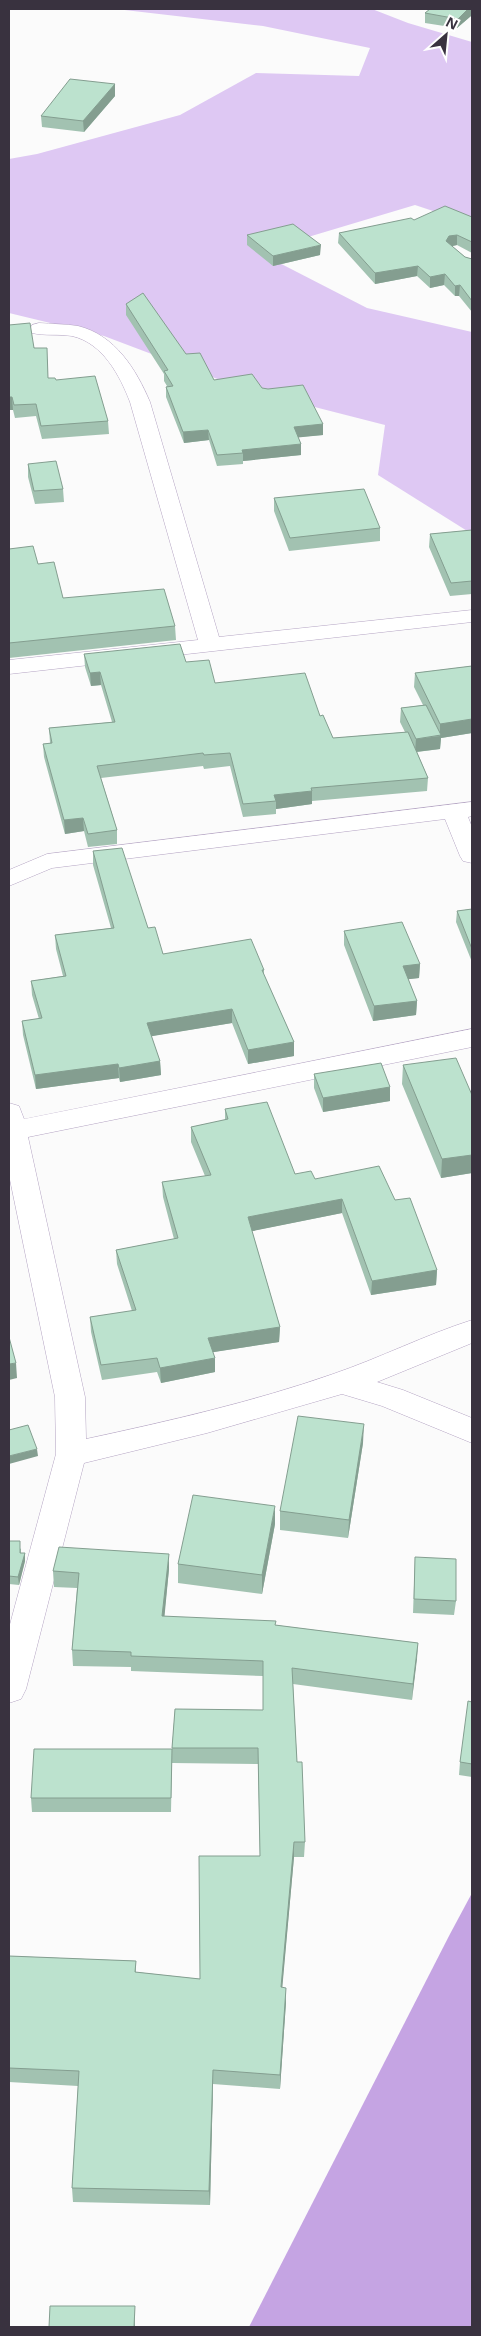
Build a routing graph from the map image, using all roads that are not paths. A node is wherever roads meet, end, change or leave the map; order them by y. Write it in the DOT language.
graph roads {
  1 [pos="39,329"];
  2 [pos="472,616"];
  3 [pos="210,644"];
  4 [pos="9,667"];
  5 [pos="463,810"];
  6 [pos="472,856"];
  7 [pos="9,879"];
  8 [pos="472,1038"];
  9 [pos="11,1121"];
  10 [pos="472,1331"];
  11 [pos="342,1383"];
  12 [pos="472,1431"];
  13 [pos="71,1454"];
  14 [pos="9,1689"];
  1 -- 3 [label="street"];
  2 -- 3 [label="street"];
  3 -- 4 [label="street"];
  5 -- 6 [label="street"];
  5 -- 7 [label="street"];
  8 -- 9 [label="street"];
  9 -- 13 [label="street"];
  10 -- 11 [label="street"];
  11 -- 12 [label="street"];
  11 -- 13 [label="street"];
  13 -- 14 [label="street"];
}
